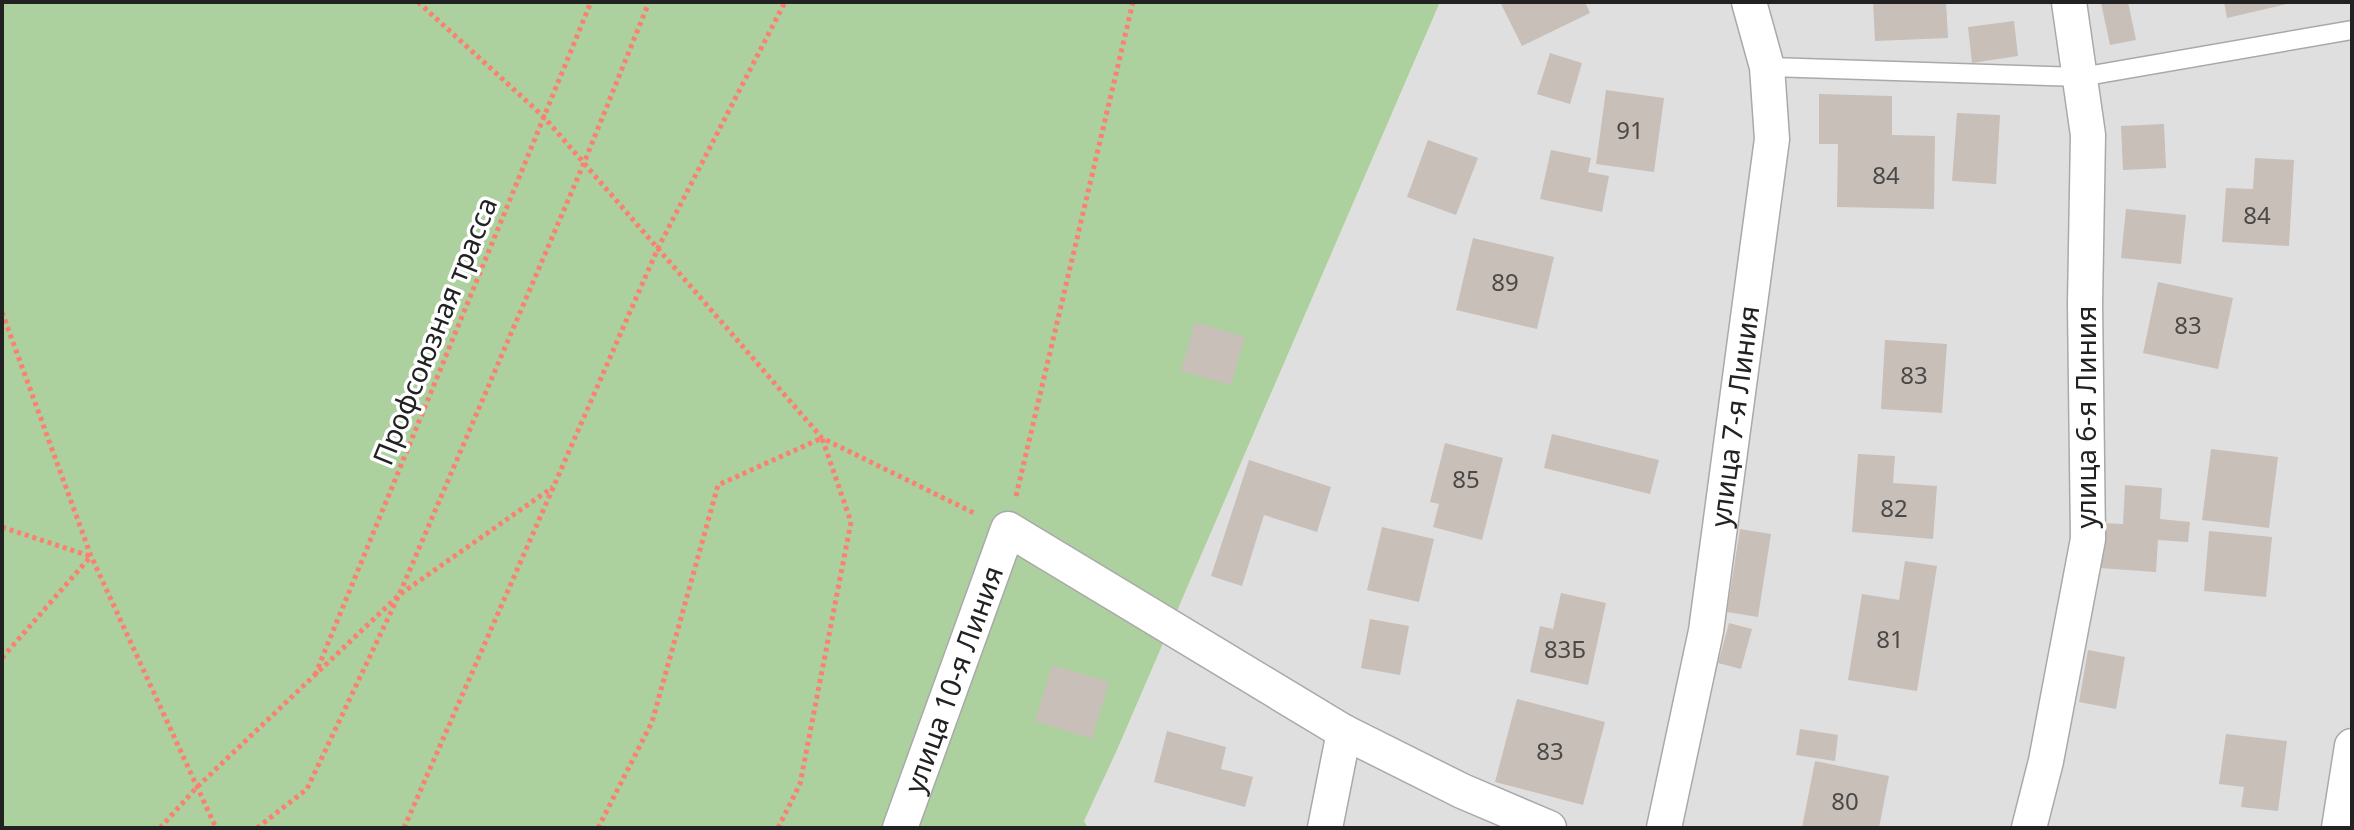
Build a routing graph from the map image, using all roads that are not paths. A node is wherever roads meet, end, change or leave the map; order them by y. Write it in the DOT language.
graph roads {
  1 [pos="1749,2"];
  2 [pos="2069,2"];
  3 [pos="2352,30"];
  4 [pos="1767,67"];
  5 [pos="2081,77"];
  6 [pos="1344,732"];
  7 [pos="2352,746"];
  8 [pos="900,828"];
  9 [pos="1325,828"];
  10 [pos="1549,828"];
  11 [pos="1664,828"];
  12 [pos="2029,828"];
  13 [pos="2339,828"];
  1 -- 4 [label="street, улица 7-я Линия"];
  2 -- 5 [label="street, улица 6-я Линия"];
  3 -- 5 [label="lane"];
  4 -- 5 [label="lane"];
  4 -- 11 [label="street, улица 7-я Линия"];
  5 -- 12 [label="street, улица 6-я Линия"];
  6 -- 8 [label="street, улица 10-я Линия"];
  6 -- 9 [label="street"];
  6 -- 10 [label="street"];
  7 -- 13 [label="street"];
}
